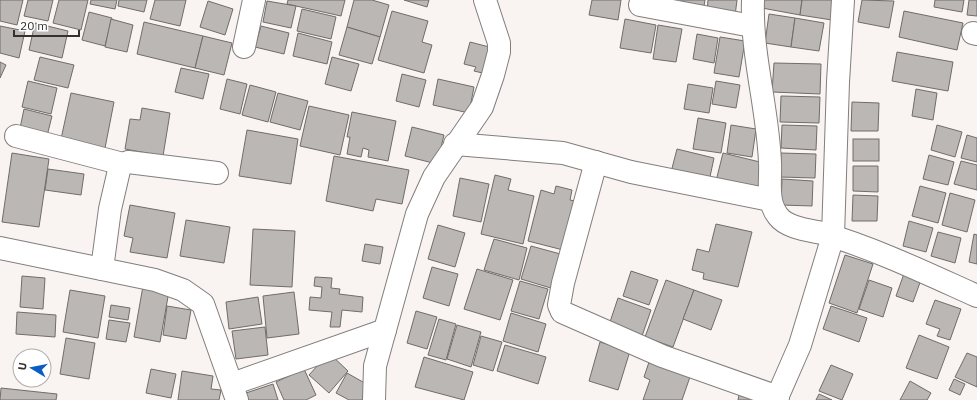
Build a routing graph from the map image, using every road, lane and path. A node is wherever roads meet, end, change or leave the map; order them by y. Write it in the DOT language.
graph roads {
  1 [pos="254,0"];
  2 [pos="485,0"];
  3 [pos="753,0"];
  4 [pos="843,0"];
  5 [pos="640,5"];
  6 [pos="752,26"];
  7 [pos="244,47"];
  8 [pos="16,136"];
  9 [pos="455,144"];
  10 [pos="596,162"];
  11 [pos="123,164"];
  12 [pos="217,173"];
  13 [pos="770,200"];
  14 [pos="833,236"];
  15 [pos="0,248"];
  16 [pos="102,270"];
  17 [pos="977,296"];
  18 [pos="385,330"];
  19 [pos="235,392"];
  20 [pos="777,398"];
  21 [pos="374,400"];
  1 -- 7 [label="street"];
  2 -- 9 [label="street"];
  3 -- 6 [label="street"];
  4 -- 14 [label="street"];
  5 -- 6 [label="street"];
  6 -- 13 [label="street"];
  8 -- 11 [label="street"];
  9 -- 10 [label="street"];
  9 -- 18 [label="street"];
  10 -- 13 [label="street"];
  10 -- 20 [label="street"];
  11 -- 12 [label="street"];
  11 -- 16 [label="street"];
  13 -- 14 [label="street"];
  14 -- 17 [label="street"];
  14 -- 20 [label="street"];
  15 -- 16 [label="street"];
  16 -- 19 [label="street"];
  18 -- 19 [label="street"];
  18 -- 21 [label="street"];
}
